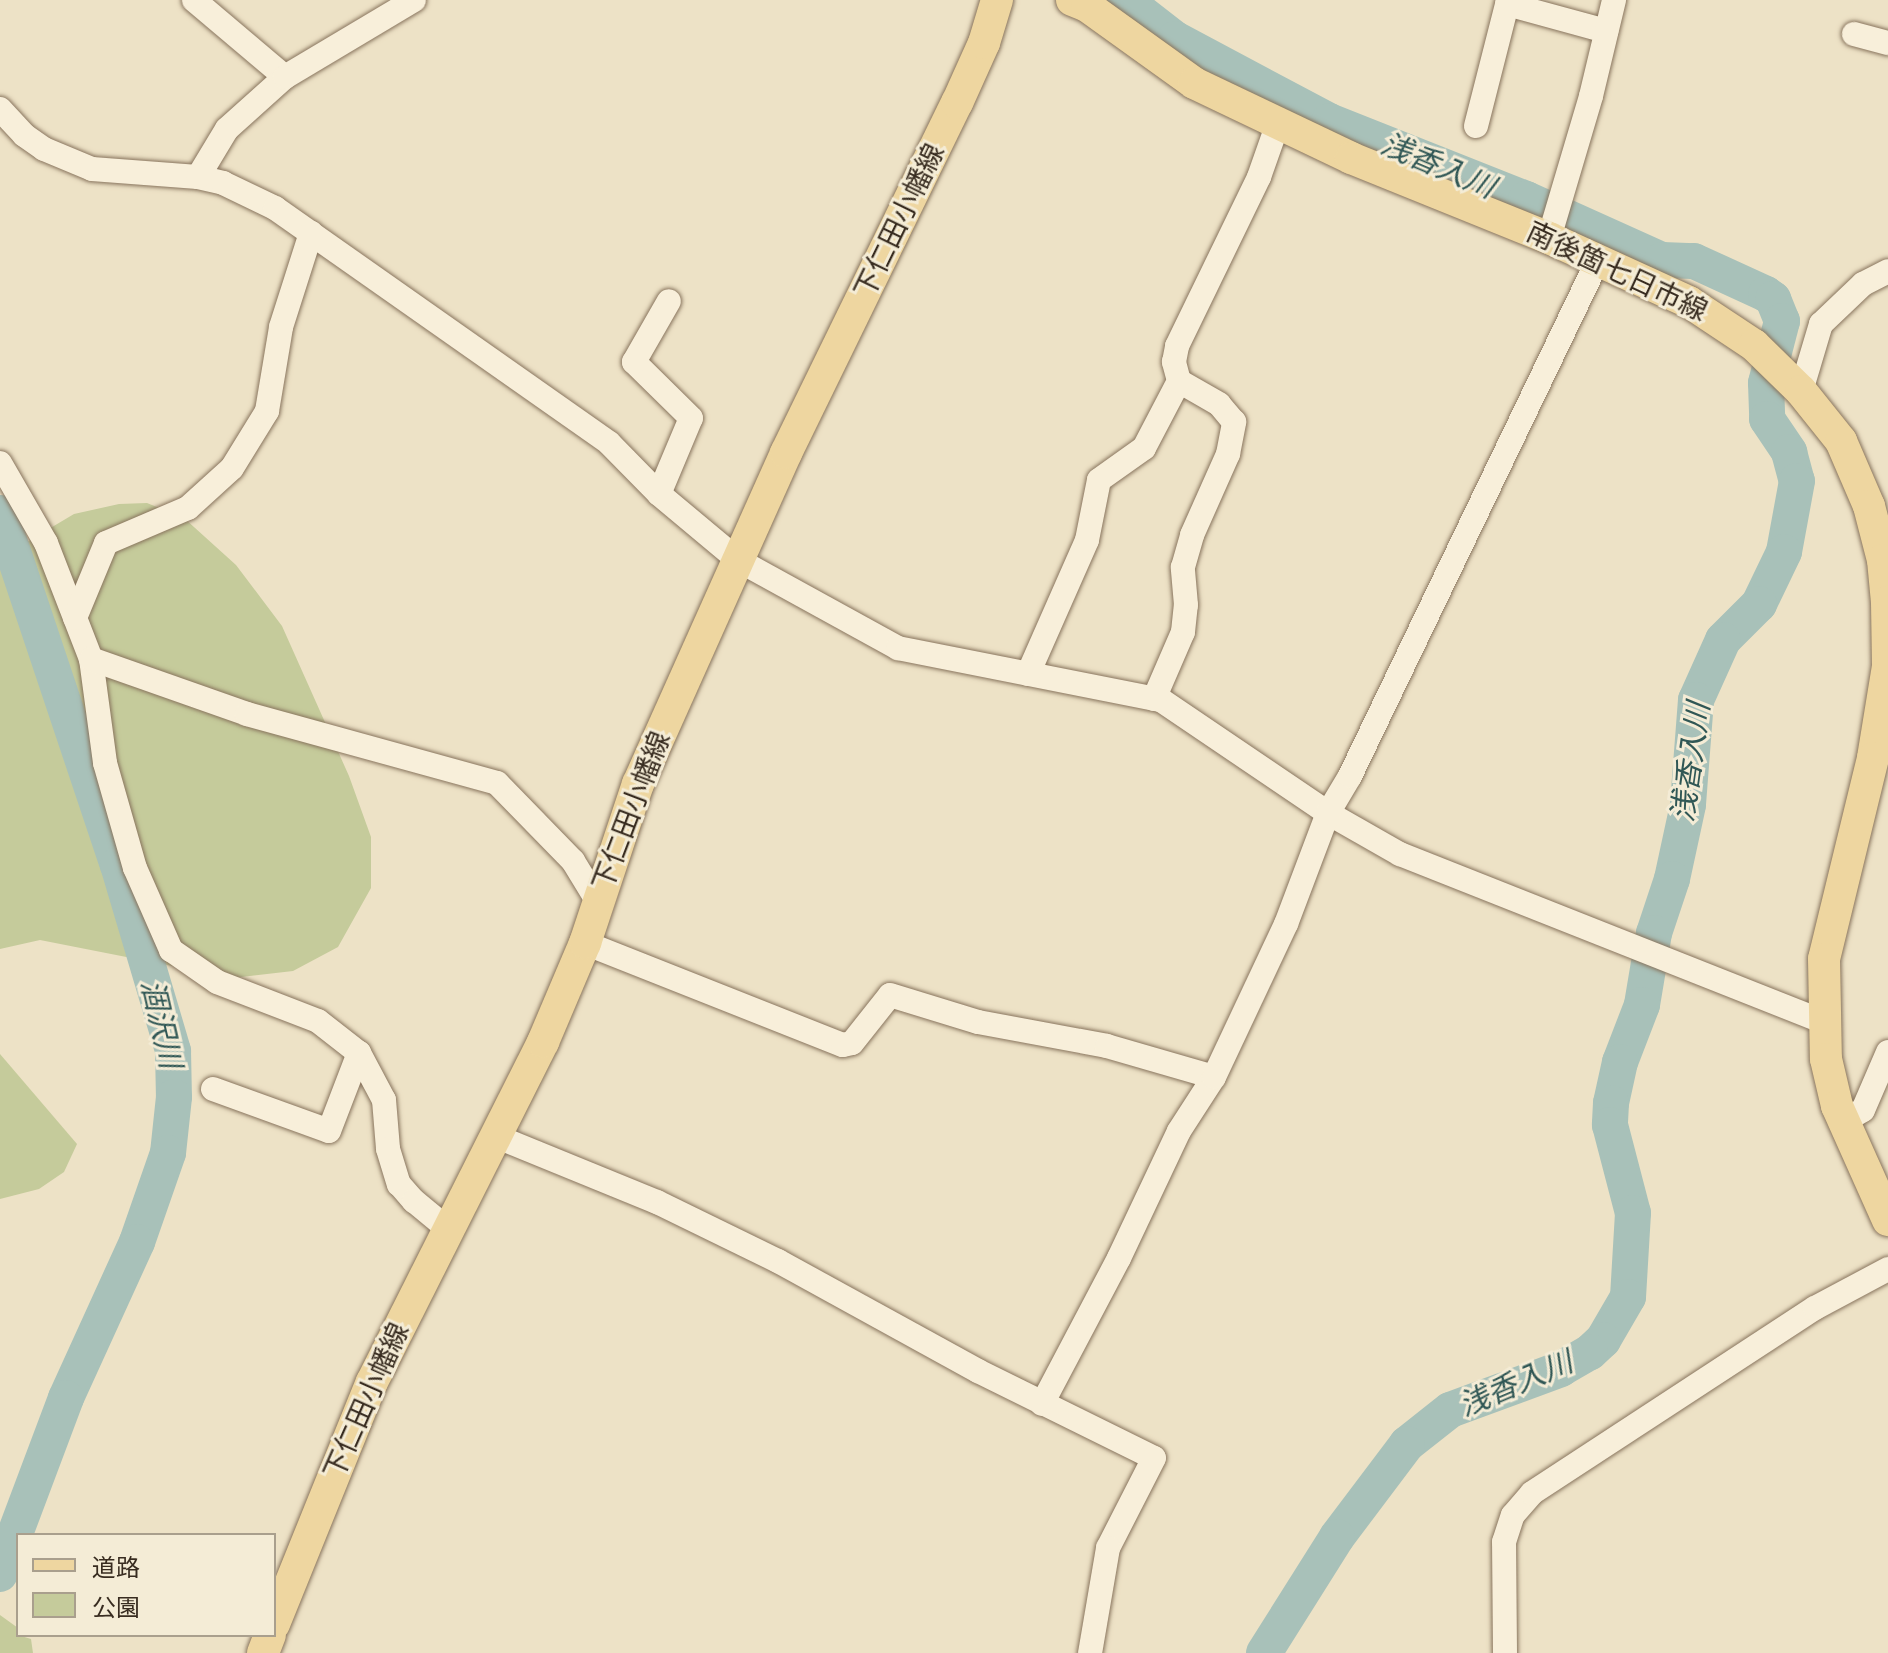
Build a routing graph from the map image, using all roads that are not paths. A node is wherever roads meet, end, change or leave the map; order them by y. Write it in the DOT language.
graph roads {
  1 [pos="194,0"];
  2 [pos="414,0"];
  3 [pos="997,0"];
  4 [pos="1072,0"];
  5 [pos="1614,0"];
  6 [pos="1606,31"];
  7 [pos="1854,34"];
  8 [pos="1888,43"];
  9 [pos="285,77"];
  10 [pos="0,109"];
  11 [pos="1278,123"];
  12 [pos="1476,126"];
  13 [pos="198,177"];
  14 [pos="1555,217"];
  15 [pos="311,233"];
  16 [pos="1598,260"];
  17 [pos="1888,271"];
  18 [pos="669,301"];
  19 [pos="1179,381"];
  20 [pos="1795,386"];
  21 [pos="0,463"];
  22 [pos="659,494"];
  23 [pos="738,560"];
  24 [pos="1888,602"];
  25 [pos="75,618"];
  26 [pos="91,659"];
  27 [pos="1028,674"];
  28 [pos="1154,699"];
  29 [pos="1328,813"];
  30 [pos="598,902"];
  31 [pos="585,943"];
  32 [pos="1824,1022"];
  33 [pos="1888,1052"];
  34 [pos="359,1053"];
  35 [pos="1214,1077"];
  36 [pos="213,1089"];
  37 [pos="1843,1122"];
  38 [pos="495,1136"];
  39 [pos="1888,1220"];
  40 [pos="449,1230"];
  41 [pos="1888,1269"];
  42 [pos="1042,1404"];
  43 [pos="276,1619"];
  44 [pos="1090,1653"];
  45 [pos="1505,1653"];
  1 -- 9 [label="street"];
  2 -- 9 [label="street"];
  3 -- 23 [label="main road, 下仁田小幡線"];
  4 -- 11 [label="main road, 南後箇七日市線"];
  5 -- 6 [label="street"];
  6 -- 12 [label="street"];
  6 -- 14 [label="street"];
  7 -- 8 [label="street"];
  9 -- 13 [label="street"];
  10 -- 13 [label="street"];
  11 -- 14 [label="main road, 南後箇七日市線"];
  11 -- 19 [label="street"];
  13 -- 15 [label="street"];
  14 -- 16 [label="main road, 南後箇七日市線"];
  15 -- 22 [label="street"];
  15 -- 25 [label="street"];
  16 -- 20 [label="main road, 南後箇七日市線"];
  16 -- 29 [label="street"];
  17 -- 20 [label="street"];
  18 -- 22 [label="street"];
  19 -- 27 [label="street"];
  19 -- 28 [label="street"];
  20 -- 24 [label="main road, 南後箇七日市線"];
  21 -- 25 [label="street"];
  22 -- 23 [label="street"];
  23 -- 27 [label="street"];
  23 -- 30 [label="main road, 下仁田小幡線"];
  24 -- 32 [label="main road, 南後箇七日市線"];
  25 -- 26 [label="street"];
  26 -- 30 [label="street"];
  26 -- 34 [label="street"];
  27 -- 28 [label="street"];
  28 -- 29 [label="street"];
  29 -- 32 [label="street"];
  29 -- 35 [label="street"];
  30 -- 31 [label="main road, 下仁田小幡線"];
  31 -- 35 [label="street"];
  31 -- 38 [label="main road, 下仁田小幡線"];
  32 -- 37 [label="main road, 南後箇七日市線"];
  33 -- 37 [label="street"];
  34 -- 36 [label="street"];
  34 -- 40 [label="street"];
  35 -- 42 [label="street"];
  37 -- 39 [label="main road, 南後箇七日市線"];
  38 -- 40 [label="main road, 下仁田小幡線"];
  38 -- 42 [label="street"];
  40 -- 43 [label="main road, 下仁田小幡線"];
  41 -- 45 [label="street"];
  42 -- 44 [label="street"];
}
